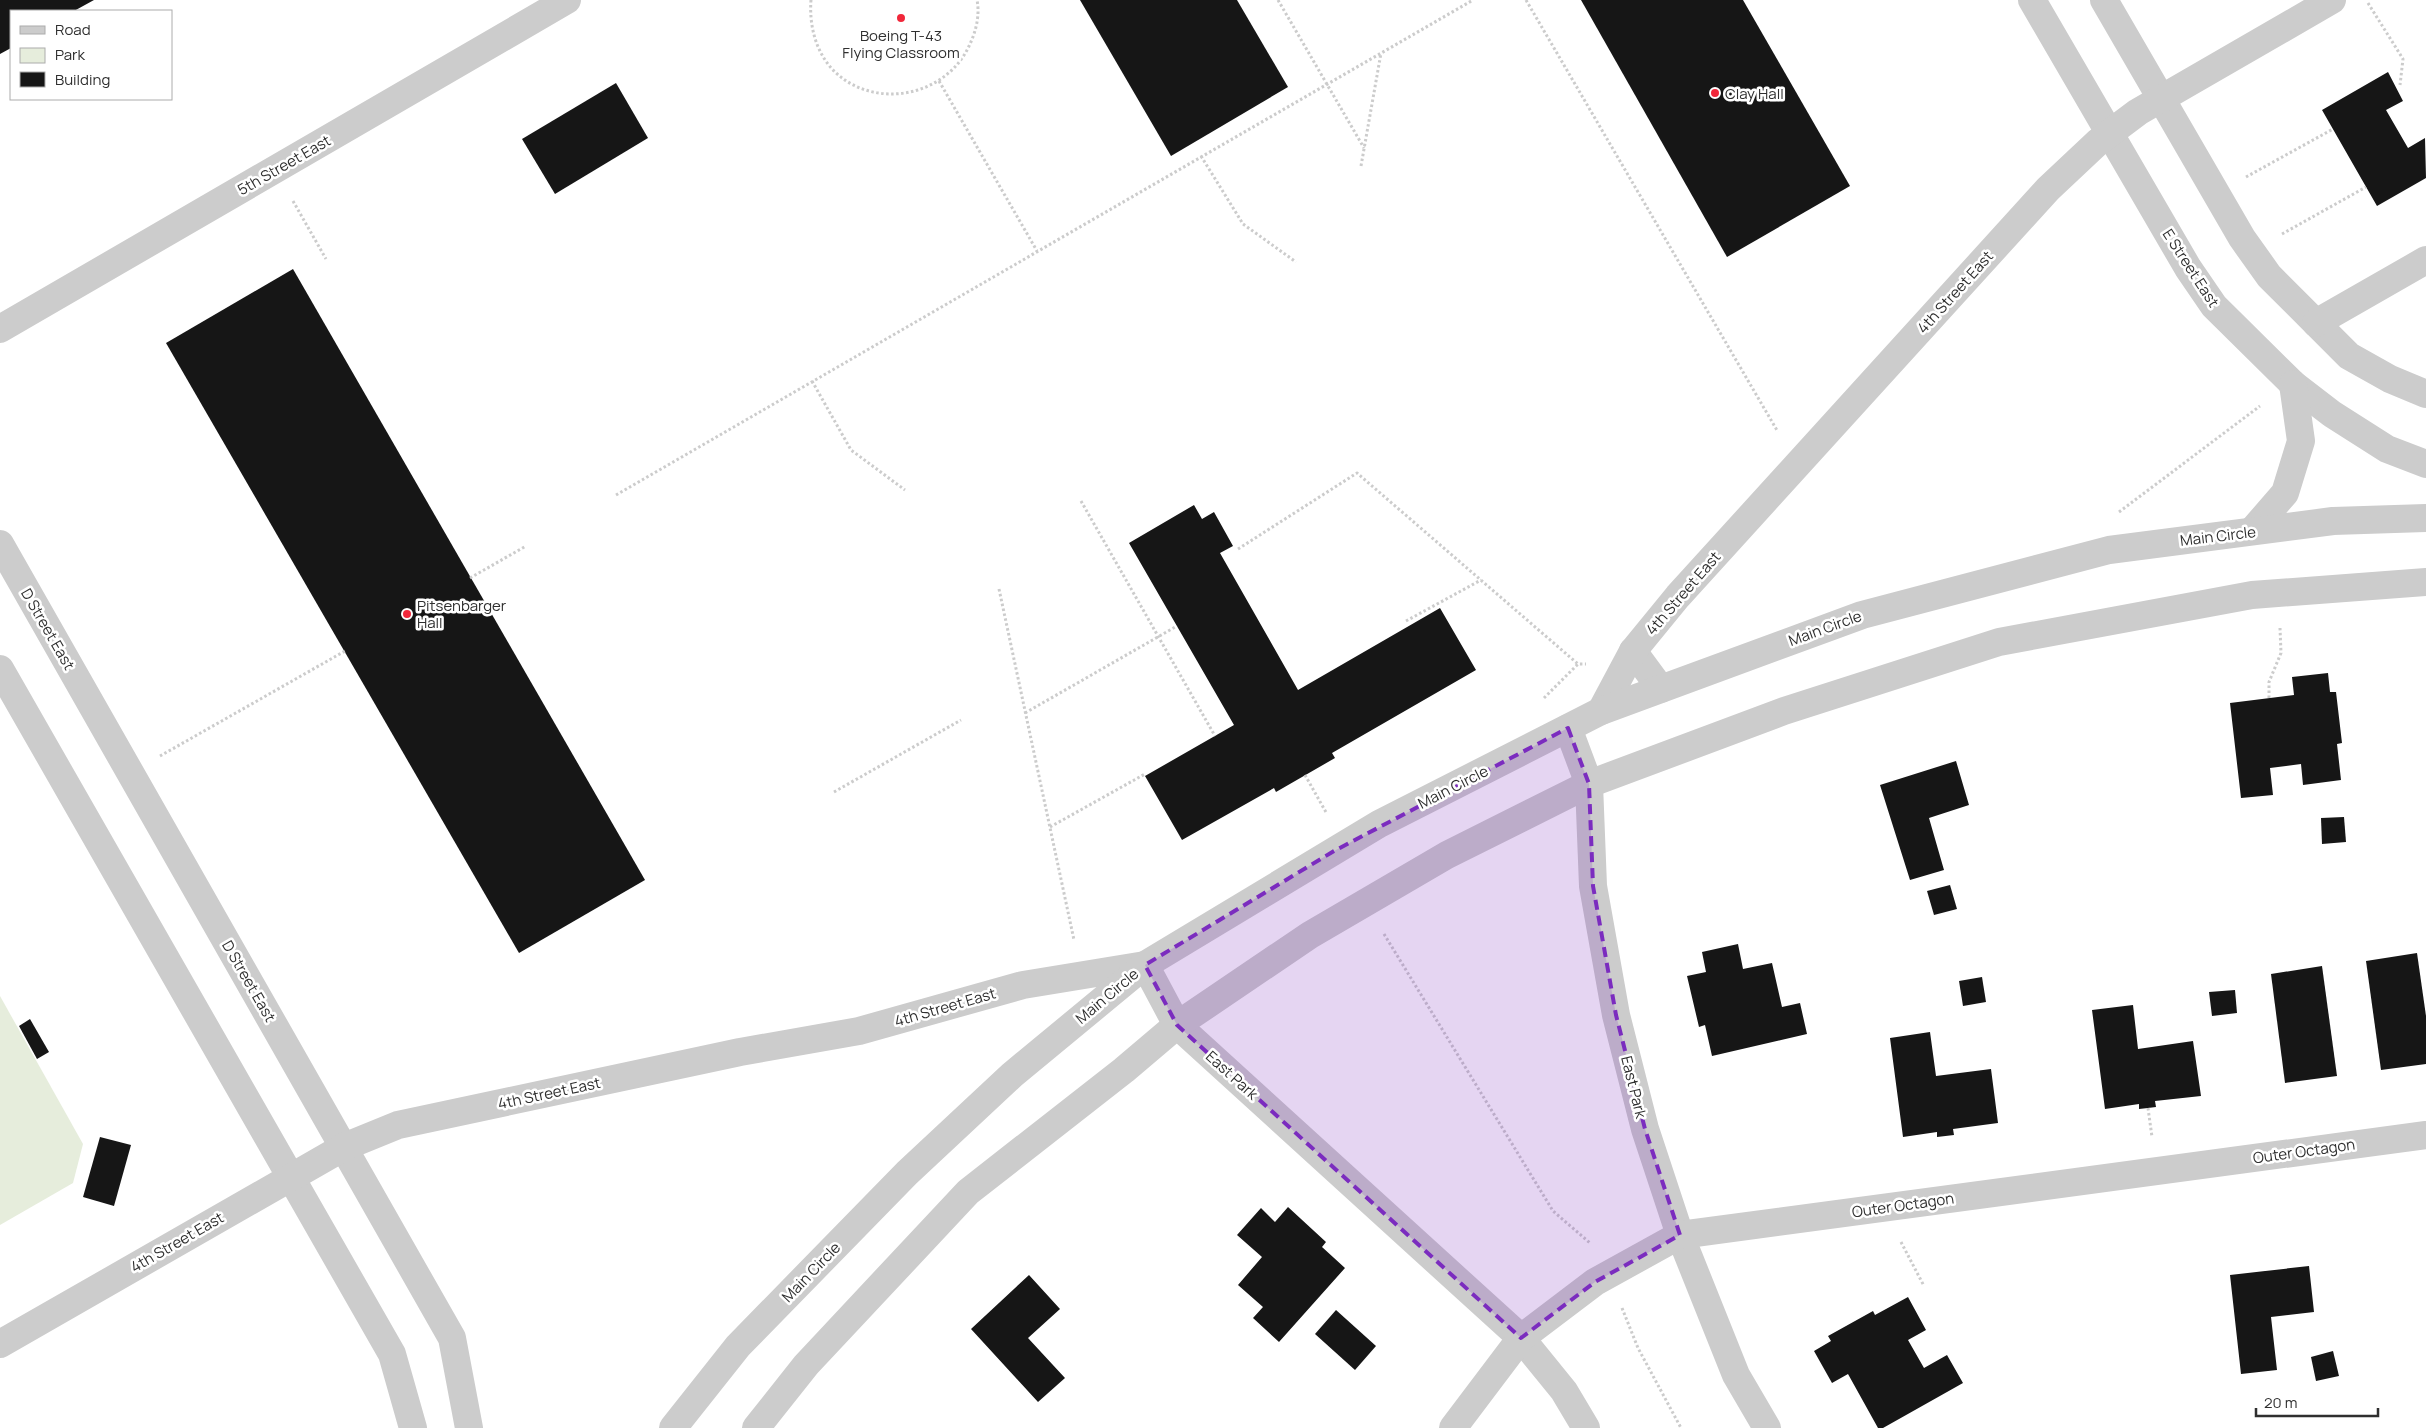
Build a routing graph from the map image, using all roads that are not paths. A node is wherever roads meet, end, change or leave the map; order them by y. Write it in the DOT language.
graph roads {
  1 [pos="565,0"];
  2 [pos="2032,0"];
  3 [pos="2104,0"];
  4 [pos="2332,0"];
  5 [pos="2161,98"];
  6 [pos="2110,133"];
  7 [pos="2426,260"];
  8 [pos="2316,323"];
  9 [pos="0,329"];
  10 [pos="2293,384"];
  11 [pos="2426,394"];
  12 [pos="2426,464"];
  13 [pos="2426,518"];
  14 [pos="2252,531"];
  15 [pos="0,544"];
  16 [pos="2426,582"];
  17 [pos="1633,651"];
  18 [pos="0,669"];
  19 [pos="1661,689"];
  20 [pos="1601,711"];
  21 [pos="1568,728"];
  22 [pos="1589,784"];
  23 [pos="1145,965"];
  24 [pos="1177,1025"];
  25 [pos="2426,1135"];
  26 [pos="344,1147"];
  27 [pos="290,1178"];
  28 [pos="1680,1235"];
  29 [pos="1521,1338"];
  30 [pos="0,1344"];
  31 [pos="413,1428"];
  32 [pos="469,1428"];
  33 [pos="673,1428"];
  34 [pos="756,1428"];
  35 [pos="1453,1428"];
  36 [pos="1586,1428"];
  37 [pos="1767,1428"];
  1 -- 9 [label="street, 5th Street East"];
  2 -- 6 [label="street, E Street East"];
  3 -- 5 [label="street"];
  4 -- 5 [label="street, 4th Street East"];
  5 -- 6 [label="street, 4th Street East"];
  5 -- 8 [label="street"];
  6 -- 10 [label="street, E Street East"];
  6 -- 17 [label="street, 4th Street East"];
  7 -- 8 [label="street"];
  8 -- 11 [label="street"];
  10 -- 12 [label="street, E Street East"];
  10 -- 14 [label="street"];
  13 -- 14 [label="street, Main Circle"];
  14 -- 19 [label="street, Main Circle"];
  15 -- 26 [label="street, D Street East"];
  16 -- 22 [label="street"];
  17 -- 19 [label="street"];
  17 -- 20 [label="street, 4th Street East"];
  18 -- 27 [label="street"];
  19 -- 20 [label="street, Main Circle"];
  20 -- 21 [label="street, Main Circle"];
  21 -- 22 [label="street, East Park"];
  21 -- 23 [label="street, Main Circle"];
  22 -- 24 [label="street"];
  22 -- 28 [label="street, East Park"];
  23 -- 24 [label="street, East Park"];
  23 -- 26 [label="street, 4th Street East"];
  23 -- 33 [label="street, Main Circle"];
  24 -- 29 [label="street, East Park"];
  24 -- 34 [label="street"];
  25 -- 28 [label="street, Outer Octagon"];
  26 -- 27 [label="street, 4th Street East"];
  26 -- 32 [label="street, D Street East"];
  27 -- 30 [label="street, 4th Street East"];
  27 -- 31 [label="street"];
  28 -- 29 [label="street, Outer Octagon"];
  28 -- 37 [label="street, East Park"];
  29 -- 35 [label="street, Outer Octagon"];
  29 -- 36 [label="street, East Park"];
}
